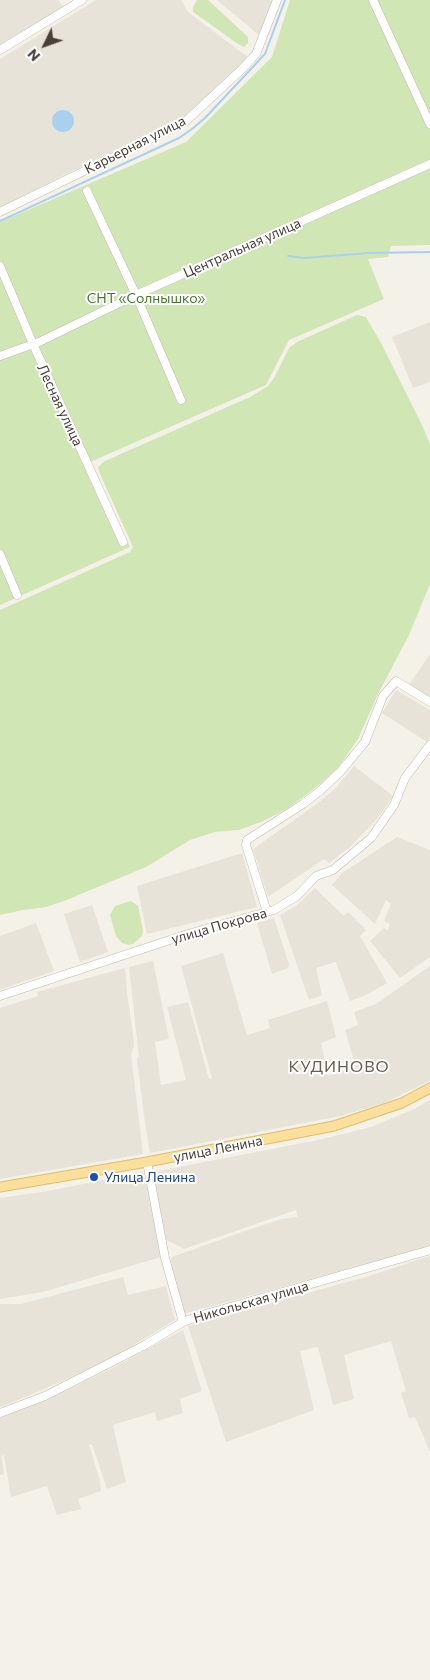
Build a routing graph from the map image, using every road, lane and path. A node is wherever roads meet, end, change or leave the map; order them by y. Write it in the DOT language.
graph roads {
  1 [pos="82,0"];
  2 [pos="277,0"];
  3 [pos="374,0"];
  4 [pos="0,50"];
  5 [pos="430,124"];
  6 [pos="430,164"];
  7 [pos="87,191"];
  8 [pos="0,212"];
  9 [pos="0,266"];
  10 [pos="136,295"];
  11 [pos="33,344"];
  12 [pos="0,356"];
  13 [pos="181,400"];
  14 [pos="123,542"];
  15 [pos="0,554"];
  16 [pos="18,595"];
  17 [pos="430,702"];
  18 [pos="430,745"];
  19 [pos="267,912"];
  20 [pos="0,996"];
  21 [pos="430,1088"];
  22 [pos="147,1162"];
  23 [pos="0,1187"];
  24 [pos="430,1250"];
  25 [pos="183,1322"];
  26 [pos="0,1413"];
  1 -- 4 [label="street"];
  2 -- 8 [label="street, Карьерная улица"];
  3 -- 5 [label="street"];
  6 -- 10 [label="street, Центральная улица"];
  7 -- 10 [label="street"];
  9 -- 11 [label="street, Лесная улица"];
  10 -- 11 [label="street, Центральная улица"];
  10 -- 13 [label="street"];
  11 -- 12 [label="street, Центральная улица"];
  11 -- 14 [label="street, Лесная улица"];
  15 -- 16 [label="street"];
  17 -- 19 [label="street"];
  18 -- 19 [label="street, улица Покрова"];
  19 -- 20 [label="street, улица Покрова"];
  21 -- 22 [label="main road, улица Ленина"];
  22 -- 23 [label="main road, улица Ленина"];
  22 -- 25 [label="street"];
  24 -- 25 [label="street, Никольская улица"];
  25 -- 26 [label="street, Никольская улица"];
}
